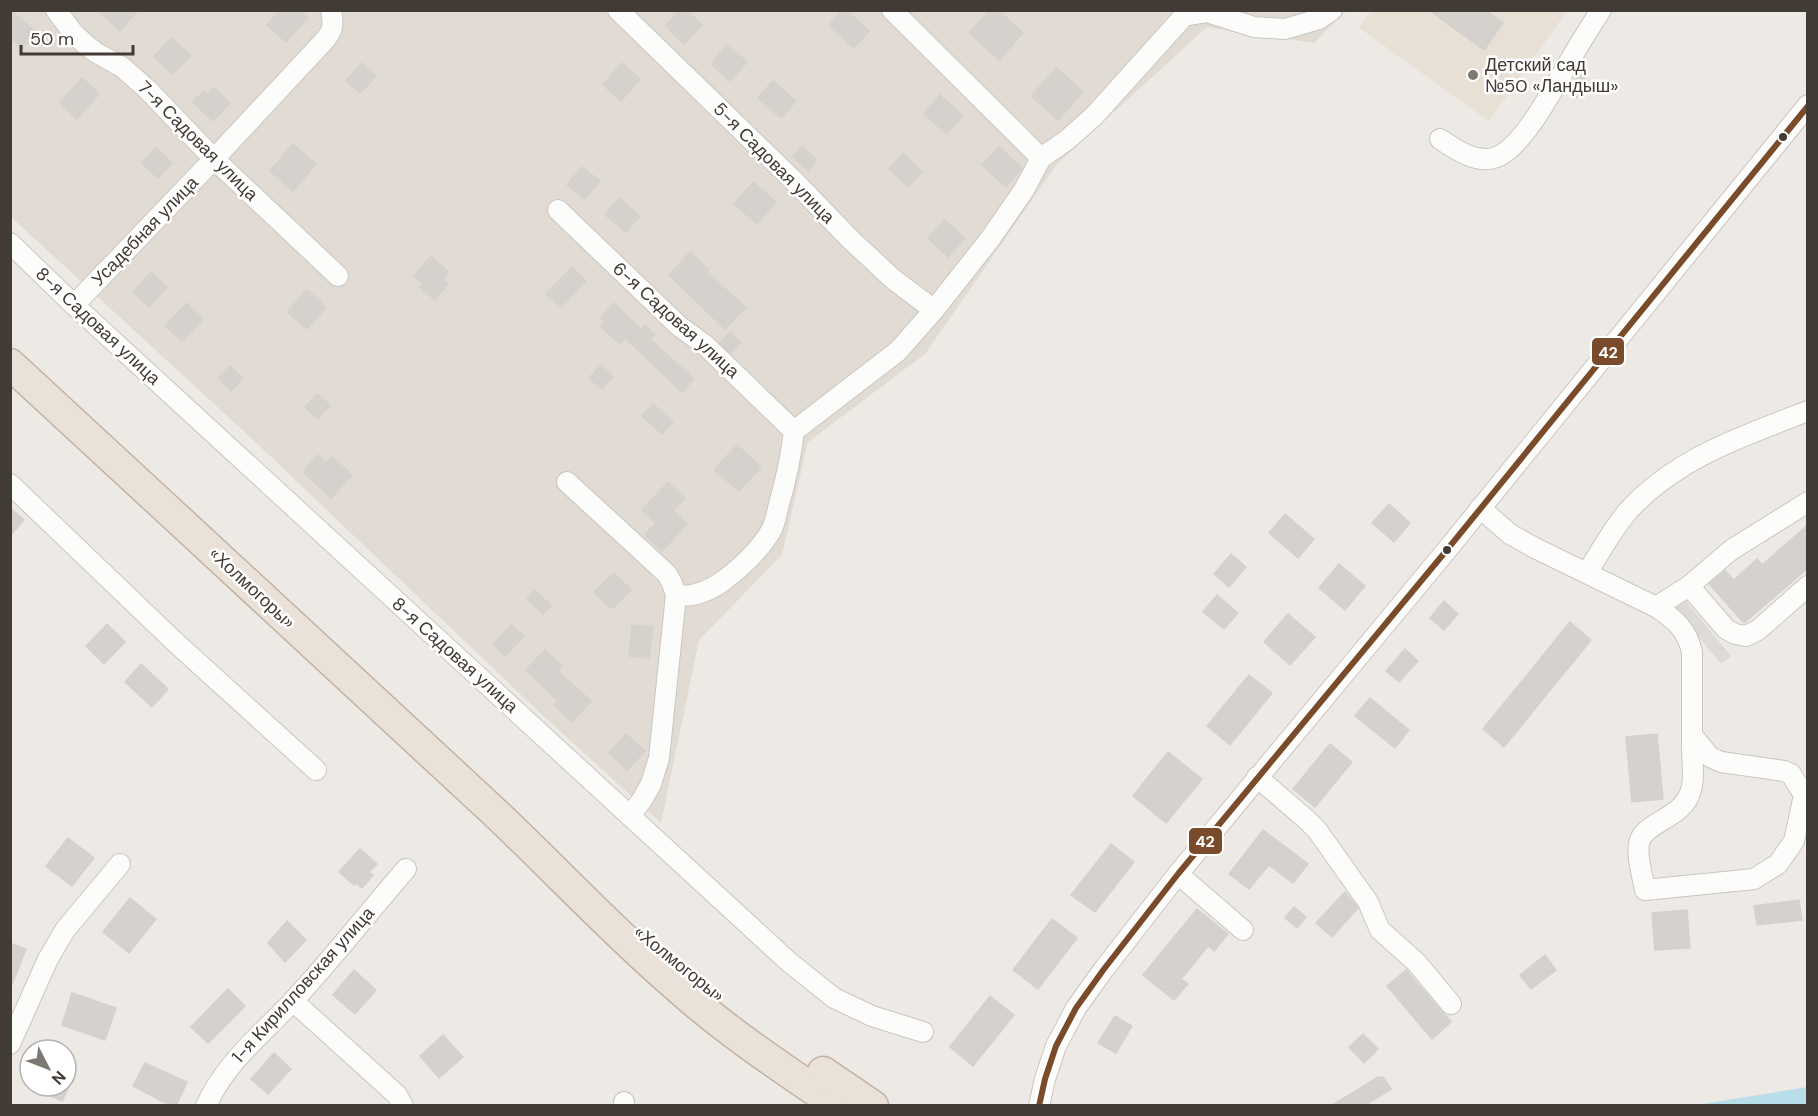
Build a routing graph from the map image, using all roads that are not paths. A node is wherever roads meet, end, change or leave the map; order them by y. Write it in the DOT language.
graph roads {
  1 [pos="56,10"];
  2 [pos="618,10"];
  3 [pos="892,10"];
  4 [pos="1332,10"];
  5 [pos="1601,10"];
  6 [pos="1181,13"];
  7 [pos="333,17"];
  8 [pos="1808,105"];
  9 [pos="1440,139"];
  10 [pos="1041,158"];
  11 [pos="214,159"];
  12 [pos="558,210"];
  13 [pos="10,243"];
  14 [pos="338,276"];
  15 [pos="74,305"];
  16 [pos="934,310"];
  17 [pos="10,364"];
  18 [pos="1808,411"];
  19 [pos="794,431"];
  20 [pos="567,482"];
  21 [pos="10,484"];
  22 [pos="1808,502"];
  23 [pos="1480,508"];
  24 [pos="1587,573"];
  25 [pos="1689,586"];
  26 [pos="1808,586"];
  27 [pos="676,595"];
  28 [pos="1656,607"];
  29 [pos="1692,735"];
  30 [pos="316,770"];
  31 [pos="1257,777"];
  32 [pos="1806,794"];
  33 [pos="493,811"];
  34 [pos="630,816"];
  35 [pos="120,864"];
  36 [pos="406,869"];
  37 [pos="1178,874"];
  38 [pos="1243,930"];
  39 [pos="293,1001"];
  40 [pos="1451,1004"];
  41 [pos="923,1032"];
  42 [pos="10,1044"];
  43 [pos="1040,1101"];
  44 [pos="206,1106"];
  45 [pos="403,1106"];
  46 [pos="838,1106"];
  47 [pos="873,1106"];
  1 -- 11 [label="street, 7-я Садовая улица"];
  2 -- 16 [label="street, 5-я Садовая улица"];
  3 -- 10 [label="street"];
  4 -- 6 [label="street"];
  5 -- 9 [label="street"];
  6 -- 10 [label="street"];
  7 -- 11 [label="street, Усадебная улица"];
  8 -- 23 [label="street"];
  10 -- 16 [label="street"];
  11 -- 14 [label="street, 7-я Садовая улица"];
  11 -- 15 [label="street, Усадебная улица"];
  12 -- 19 [label="street, 6-я Садовая улица"];
  13 -- 15 [label="street, 8-я Садовая улица"];
  15 -- 34 [label="street, 8-я Садовая улица"];
  16 -- 19 [label="street"];
  17 -- 33 [label="highway, «Холмогоры»"];
  18 -- 24 [label="street"];
  19 -- 27 [label="street"];
  20 -- 27 [label="street"];
  21 -- 30 [label="street"];
  22 -- 25 [label="street"];
  23 -- 24 [label="street"];
  23 -- 31 [label="street"];
  24 -- 28 [label="street"];
  25 -- 26 [label="street"];
  25 -- 28 [label="street"];
  27 -- 34 [label="street"];
  28 -- 29 [label="street"];
  29 -- 32 [label="street"];
  29 -- 32 [label="street"];
  31 -- 37 [label="street"];
  31 -- 40 [label="street"];
  33 -- 46 [label="highway, «Холмогоры»"];
  33 -- 47 [label="highway, «Холмогоры»"];
  34 -- 41 [label="street, 8-я Садовая улица"];
  35 -- 42 [label="street"];
  36 -- 39 [label="street, 1-я Кирилловская улица"];
  37 -- 38 [label="street"];
  37 -- 43 [label="street"];
  39 -- 44 [label="street, 1-я Кирилловская улица"];
  39 -- 45 [label="street"];
}
